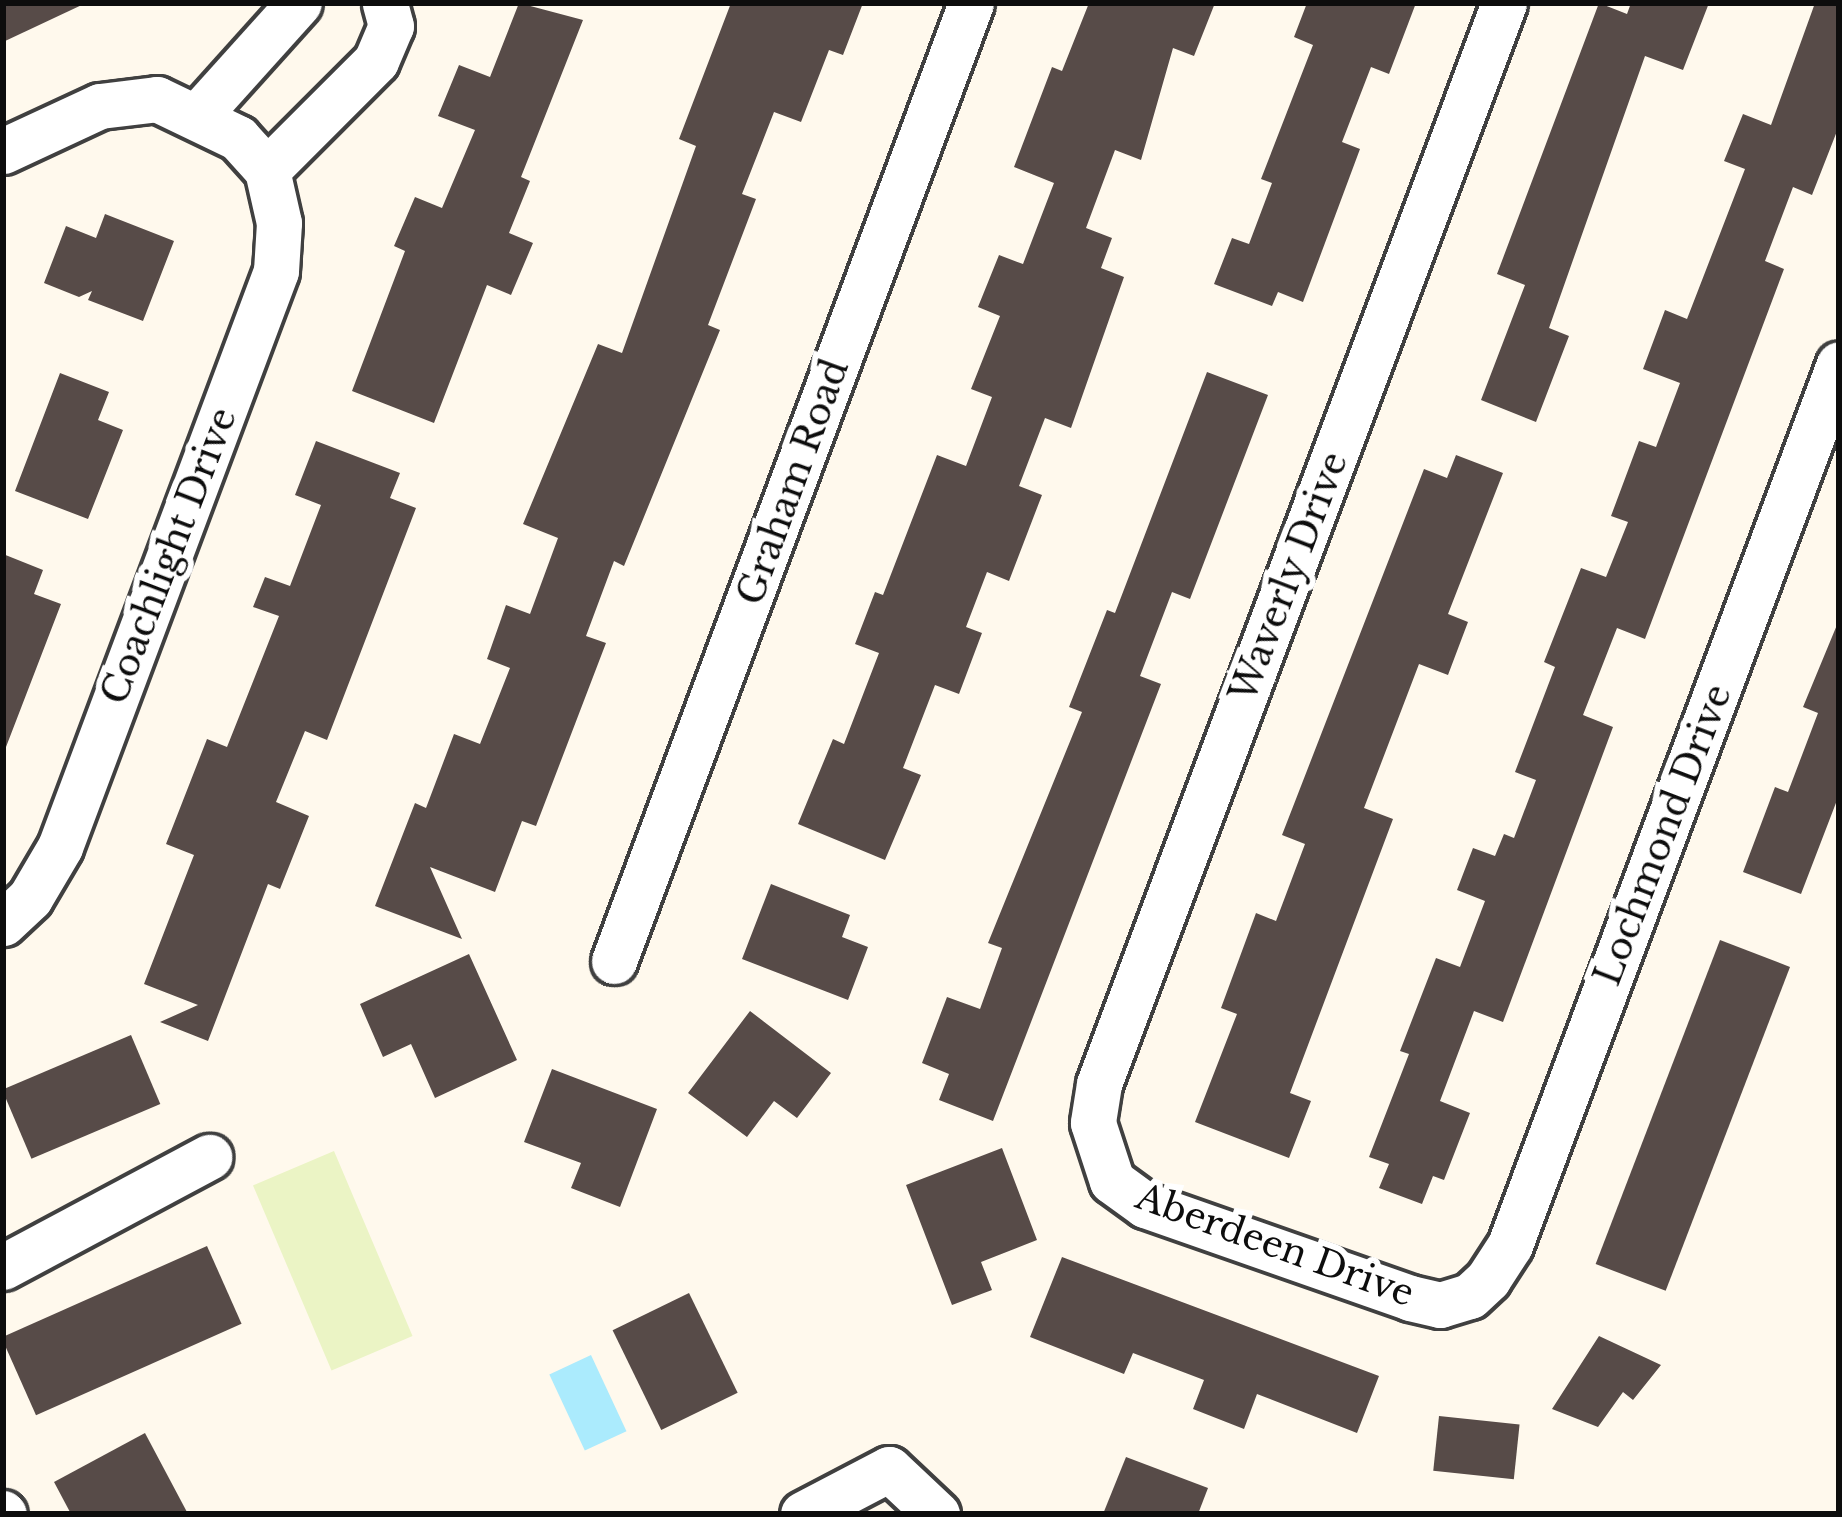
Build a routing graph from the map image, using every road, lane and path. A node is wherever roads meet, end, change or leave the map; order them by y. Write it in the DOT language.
graph roads {
  1 [pos="299,3"];
  2 [pos="385,3"];
  3 [pos="971,3"];
  4 [pos="1504,3"];
  5 [pos="199,114"];
  6 [pos="3,151"];
  7 [pos="267,170"];
  8 [pos="1839,364"];
  9 [pos="3,923"];
  10 [pos="614,961"];
  11 [pos="1097,1154"];
  12 [pos="209,1157"];
  13 [pos="3,1267"];
  14 [pos="1470,1296"];
  15 [pos="803,1514"];
  16 [pos="937,1514"];
  1 -- 5 [label="street"];
  2 -- 7 [label="street"];
  3 -- 10 [label="street, Graham Road"];
  4 -- 11 [label="street, Waverly Drive"];
  5 -- 6 [label="street"];
  5 -- 7 [label="street"];
  7 -- 9 [label="street, Coachlight Drive"];
  8 -- 14 [label="street, Lochmond Drive"];
  11 -- 14 [label="street, Aberdeen Drive"];
  12 -- 13 [label="street"];
  15 -- 16 [label="street"];
}
